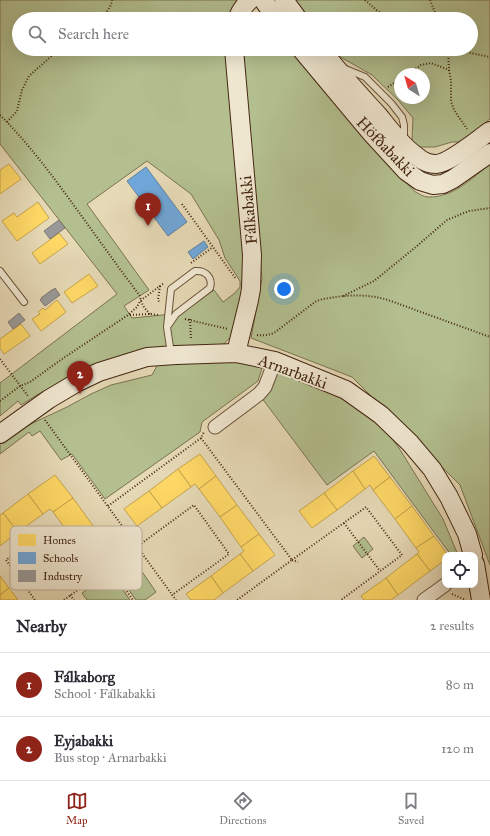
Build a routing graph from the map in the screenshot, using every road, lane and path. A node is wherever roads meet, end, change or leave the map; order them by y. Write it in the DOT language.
graph roads {
  1 [pos="112,0"];
  2 [pos="263,0"];
  3 [pos="284,0"];
  4 [pos="365,0"];
  5 [pos="430,0"];
  6 [pos="106,12"];
  7 [pos="272,12"];
  8 [pos="293,12"];
  9 [pos="379,12"];
  10 [pos="435,12"];
  11 [pos="478,54"];
  12 [pos="52,56"];
  13 [pos="236,56"];
  14 [pos="307,56"];
  15 [pos="326,56"];
  16 [pos="448,56"];
  17 [pos="490,57"];
  18 [pos="332,64"];
  19 [pos="417,68"];
  20 [pos="449,70"];
  21 [pos="394,83"];
  22 [pos="381,92"];
  23 [pos="0,115"];
  24 [pos="7,122"];
  25 [pos="490,131"];
  26 [pos="475,142"];
  27 [pos="404,145"];
  28 [pos="490,154"];
  29 [pos="182,204"];
  30 [pos="490,208"];
  31 [pos="0,271"];
  32 [pos="238,281"];
  33 [pos="340,297"];
  34 [pos="140,300"];
  35 [pos="24,302"];
  36 [pos="150,314"];
  37 [pos="190,319"];
  38 [pos="167,327"];
  39 [pos="257,335"];
  40 [pos="490,337"];
  41 [pos="191,343"];
  42 [pos="236,352"];
  43 [pos="171,355"];
  44 [pos="0,359"];
  45 [pos="274,361"];
  46 [pos="20,386"];
  47 [pos="29,398"];
  48 [pos="0,401"];
  49 [pos="43,417"];
  50 [pos="215,427"];
  51 [pos="0,434"];
  52 [pos="108,506"];
  53 [pos="344,523"];
  54 [pos="122,526"];
  55 [pos="142,542"];
  56 [pos="472,552"];
  57 [pos="142,553"];
  58 [pos="10,557"];
  59 [pos="292,560"];
  60 [pos="298,562"];
  61 [pos="10,565"];
  62 [pos="380,571"];
  63 [pos="267,578"];
  64 [pos="269,581"];
  65 [pos="478,582"];
  66 [pos="442,587"];
  67 [pos="29,590"];
  68 [pos="77,590"];
  69 [pos="126,590"];
  70 [pos="70,595"];
  71 [pos="172,595"];
  72 [pos="239,599"];
  73 [pos="35,600"];
  74 [pos="64,600"];
  75 [pos="74,600"];
  76 [pos="133,600"];
  77 [pos="176,600"];
  78 [pos="341,600"];
  79 [pos="424,600"];
  80 [pos="481,600"];
  1 -- 6 [label="path"];
  2 -- 7 [label="street"];
  3 -- 8 [label="street"];
  4 -- 9 [label="path"];
  5 -- 10 [label="path"];
  11 -- 17 [label="path"];
  12 -- 24 [label="path"];
  13 -- 42 [label="street, Fálkabakki"];
  14 -- 28 [label="street, Höfðabakki"];
  15 -- 18 [label="street, Höfðabakki"];
  16 -- 20 [label="path"];
  18 -- 22 [label="lane"];
  18 -- 27 [label="street, Höfðabakki"];
  19 -- 20 [label="path"];
  20 -- 26 [label="path"];
  21 -- 22 [label="path"];
  22 -- 27 [label="lane"];
  23 -- 24 [label="path"];
  24 -- 34 [label="path"];
  25 -- 26 [label="street, Höfðabakki"];
  26 -- 27 [label="street, Höfðabakki"];
  29 -- 32 [label="path"];
  30 -- 33 [label="path"];
  31 -- 35 [label="lane"];
  33 -- 39 [label="path"];
  33 -- 40 [label="path"];
  34 -- 36 [label="path"];
  34 -- 46 [label="path"];
  37 -- 41 [label="path"];
  38 -- 38 [label="lane"];
  38 -- 43 [label="lane"];
  42 -- 43 [label="street, Arnarbakki"];
  42 -- 45 [label="street, Arnarbakki"];
  43 -- 51 [label="street, Arnarbakki"];
  44 -- 46 [label="path"];
  45 -- 50 [label="street"];
  45 -- 56 [label="street, Arnarbakki"];
  46 -- 47 [label="path"];
  46 -- 48 [label="path"];
  49 -- 52 [label="path"];
  52 -- 54 [label="path"];
  52 -- 59 [label="path"];
  53 -- 59 [label="path"];
  53 -- 62 [label="path"];
  53 -- 62 [label="path"];
  55 -- 71 [label="path"];
  57 -- 71 [label="path"];
  58 -- 61 [label="path"];
  59 -- 60 [label="path"];
  59 -- 63 [label="path"];
  62 -- 78 [label="path"];
  63 -- 64 [label="path"];
  63 -- 72 [label="path"];
  65 -- 80 [label="street"];
  66 -- 79 [label="street"];
  67 -- 73 [label="path"];
  68 -- 70 [label="path"];
  69 -- 76 [label="path"];
  70 -- 74 [label="path"];
  70 -- 75 [label="path"];
  71 -- 77 [label="path"];
}
